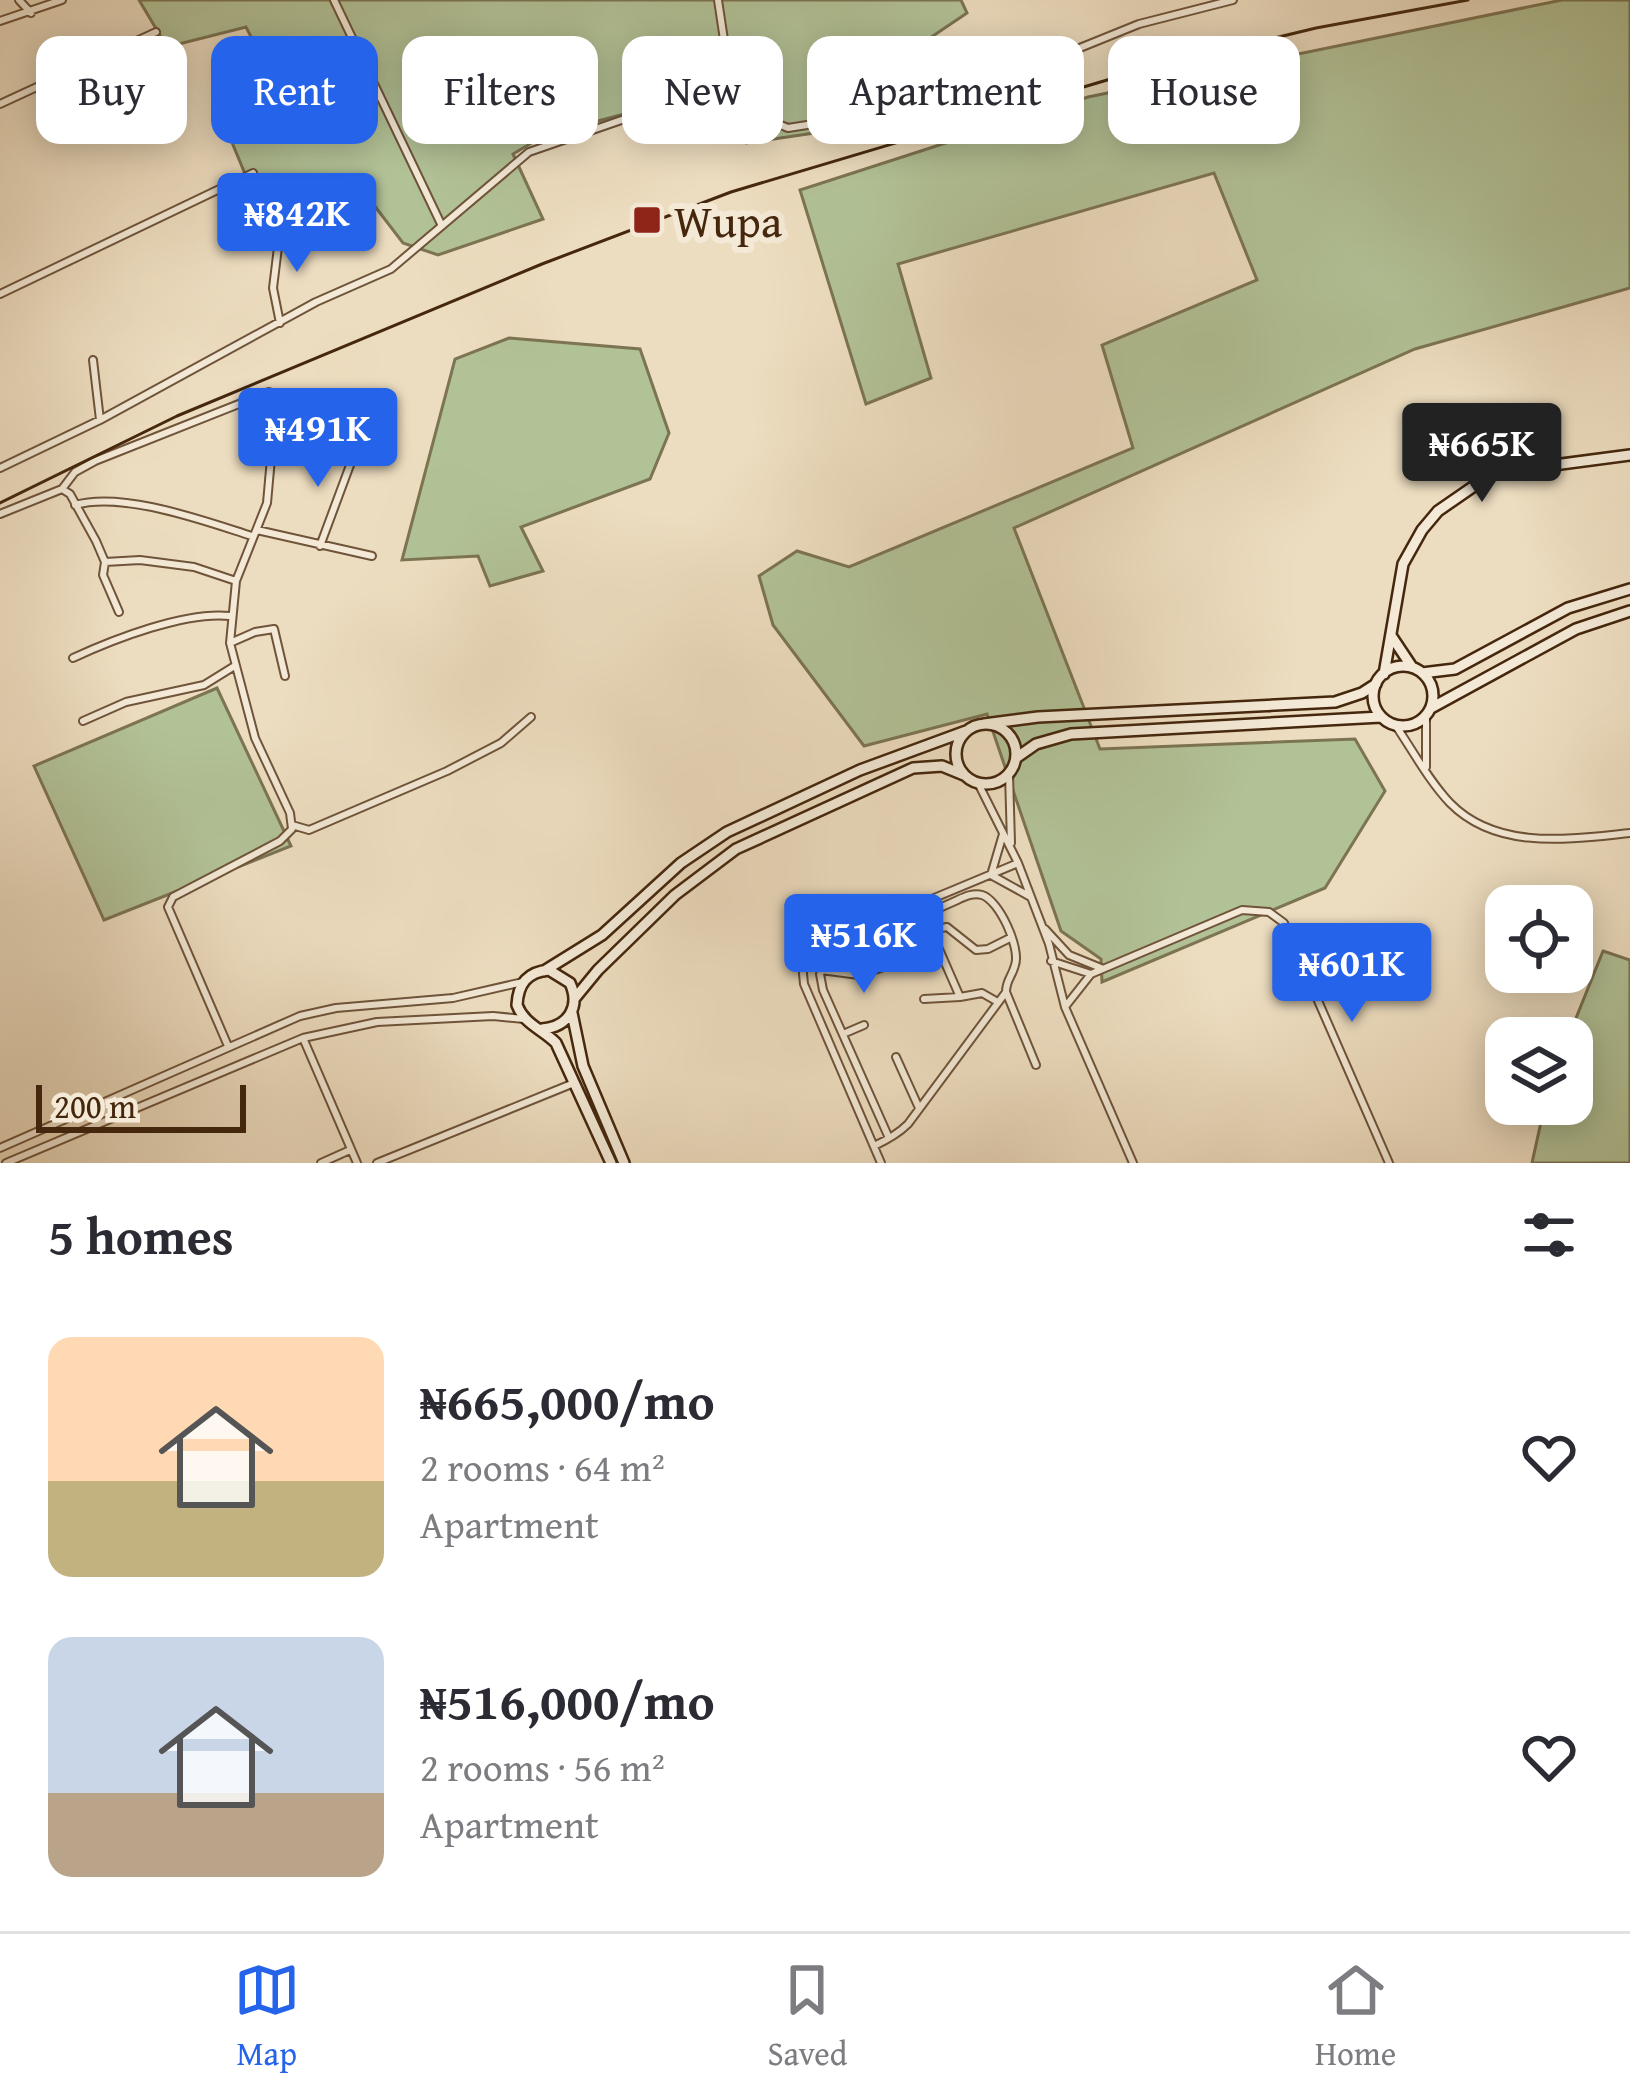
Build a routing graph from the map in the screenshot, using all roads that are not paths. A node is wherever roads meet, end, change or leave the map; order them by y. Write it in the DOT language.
graph roads {
  1 [pos="20,0"];
  2 [pos="62,0"];
  3 [pos="334,0"];
  4 [pos="718,0"];
  5 [pos="1233,0"];
  6 [pos="31,13"];
  7 [pos="0,21"];
  8 [pos="156,32"];
  9 [pos="723,36"];
  10 [pos="1,100"];
  11 [pos="622,120"];
  12 [pos="783,126"];
  13 [pos="253,173"];
  14 [pos="442,226"];
  15 [pos="280,231"];
  16 [pos="0,294"];
  17 [pos="280,323"];
  18 [pos="94,360"];
  19 [pos="278,396"];
  20 [pos="100,420"];
  21 [pos="273,436"];
  22 [pos="356,449"];
  23 [pos="1630,455"];
  24 [pos="0,467"];
  25 [pos="62,489"];
  26 [pos="75,505"];
  27 [pos="0,514"];
  28 [pos="255,533"];
  29 [pos="320,547"];
  30 [pos="371,556"];
  31 [pos="105,562"];
  32 [pos="236,581"];
  33 [pos="1630,590"];
  34 [pos="1630,611"];
  35 [pos="119,612"];
  36 [pos="230,616"];
  37 [pos="1392,637"];
  38 [pos="230,643"];
  39 [pos="73,658"];
  40 [pos="233,667"];
  41 [pos="1417,670"];
  42 [pos="1384,674"];
  43 [pos="285,676"];
  44 [pos="1376,684"];
  45 [pos="1429,711"];
  46 [pos="531,717"];
  47 [pos="1381,717"];
  48 [pos="83,721"];
  49 [pos="984,724"];
  50 [pos="1396,726"];
  51 [pos="966,731"];
  52 [pos="1016,758"];
  53 [pos="1426,770"];
  54 [pos="1009,774"];
  55 [pos="964,775"];
  56 [pos="978,783"];
  57 [pos="292,825"];
  58 [pos="1630,833"];
  59 [pos="1004,834"];
  60 [pos="1011,846"];
  61 [pos="1018,863"];
  62 [pos="991,875"];
  63 [pos="1031,898"];
  64 [pos="1042,925"];
  65 [pos="1010,938"];
  66 [pos="902,961"];
  67 [pos="1051,961"];
  68 [pos="1105,969"];
  69 [pos="821,970"];
  70 [pos="544,971"];
  71 [pos="1091,974"];
  72 [pos="523,982"];
  73 [pos="1006,992"];
  74 [pos="575,998"];
  75 [pos="960,998"];
  76 [pos="924,999"];
  77 [pos="997,1002"];
  78 [pos="1065,1007"];
  79 [pos="572,1013"];
  80 [pos="524,1019"];
  81 [pos="864,1025"];
  82 [pos="542,1029"];
  83 [pos="843,1034"];
  84 [pos="303,1037"];
  85 [pos="228,1046"];
  86 [pos="896,1057"];
  87 [pos="1036,1065"];
  88 [pos="576,1082"];
  89 [pos="920,1108"];
  90 [pos="889,1138"];
  91 [pos="874,1146"];
  92 [pos="0,1148"];
  93 [pos="351,1149"];
  94 [pos="6,1163"];
  95 [pos="320,1163"];
  96 [pos="357,1163"];
  97 [pos="377,1163"];
  98 [pos="611,1163"];
  99 [pos="624,1163"];
  100 [pos="880,1163"];
  101 [pos="1133,1163"];
  102 [pos="1389,1163"];
  1 -- 6 [label="street"];
  2 -- 6 [label="street"];
  3 -- 14 [label="street"];
  4 -- 9 [label="street"];
  5 -- 12 [label="street"];
  6 -- 7 [label="street"];
  8 -- 10 [label="street"];
  11 -- 14 [label="street"];
  13 -- 16 [label="street"];
  14 -- 17 [label="street"];
  15 -- 17 [label="street"];
  17 -- 20 [label="street"];
  18 -- 20 [label="street"];
  19 -- 25 [label="street"];
  20 -- 24 [label="street"];
  21 -- 28 [label="street"];
  22 -- 29 [label="street"];
  23 -- 37 [label="street"];
  25 -- 26 [label="street"];
  25 -- 27 [label="street"];
  26 -- 28 [label="street"];
  26 -- 31 [label="street"];
  28 -- 29 [label="street"];
  28 -- 32 [label="street"];
  29 -- 30 [label="street"];
  31 -- 32 [label="street"];
  31 -- 35 [label="street"];
  32 -- 36 [label="street"];
  33 -- 41 [label="street"];
  34 -- 45 [label="street"];
  36 -- 38 [label="street"];
  36 -- 39 [label="street"];
  37 -- 41 [label="street"];
  37 -- 42 [label="street"];
  38 -- 40 [label="street"];
  38 -- 43 [label="street"];
  40 -- 48 [label="street"];
  40 -- 57 [label="street"];
  41 -- 42 [label="street"];
  41 -- 45 [label="street"];
  42 -- 44 [label="street"];
  44 -- 47 [label="street"];
  44 -- 49 [label="street"];
  45 -- 50 [label="street"];
  45 -- 53 [label="street"];
  46 -- 57 [label="street"];
  47 -- 50 [label="street"];
  47 -- 52 [label="street"];
  49 -- 51 [label="street"];
  49 -- 52 [label="street"];
  50 -- 53 [label="street"];
  51 -- 55 [label="street"];
  51 -- 70 [label="street"];
  52 -- 54 [label="street"];
  53 -- 58 [label="street"];
  54 -- 56 [label="street"];
  54 -- 60 [label="street"];
  55 -- 56 [label="street"];
  55 -- 74 [label="street"];
  56 -- 59 [label="street"];
  57 -- 85 [label="street"];
  59 -- 60 [label="street"];
  59 -- 62 [label="street"];
  60 -- 61 [label="street"];
  61 -- 62 [label="street"];
  61 -- 63 [label="street"];
  62 -- 63 [label="street"];
  62 -- 91 [label="street"];
  63 -- 64 [label="street"];
  64 -- 67 [label="street"];
  64 -- 68 [label="street"];
  65 -- 69 [label="street"];
  65 -- 73 [label="street"];
  65 -- 75 [label="street"];
  66 -- 69 [label="street"];
  67 -- 71 [label="street"];
  67 -- 78 [label="street"];
  68 -- 71 [label="street"];
  68 -- 102 [label="street"];
  69 -- 83 [label="street"];
  70 -- 72 [label="street"];
  70 -- 74 [label="street"];
  71 -- 78 [label="street"];
  72 -- 80 [label="street"];
  72 -- 85 [label="street"];
  73 -- 77 [label="street"];
  73 -- 87 [label="street"];
  74 -- 79 [label="street"];
  75 -- 76 [label="street"];
  75 -- 77 [label="street"];
  77 -- 89 [label="street"];
  78 -- 101 [label="street"];
  79 -- 82 [label="street"];
  79 -- 99 [label="street"];
  80 -- 82 [label="street"];
  80 -- 84 [label="street"];
  81 -- 83 [label="street"];
  82 -- 88 [label="street"];
  83 -- 90 [label="street"];
  84 -- 93 [label="street"];
  84 -- 94 [label="street"];
  85 -- 92 [label="street"];
  86 -- 89 [label="street"];
  88 -- 97 [label="street"];
  88 -- 98 [label="street"];
  89 -- 90 [label="street"];
  90 -- 91 [label="street"];
  91 -- 100 [label="street"];
  93 -- 95 [label="street"];
  93 -- 96 [label="street"];
}
